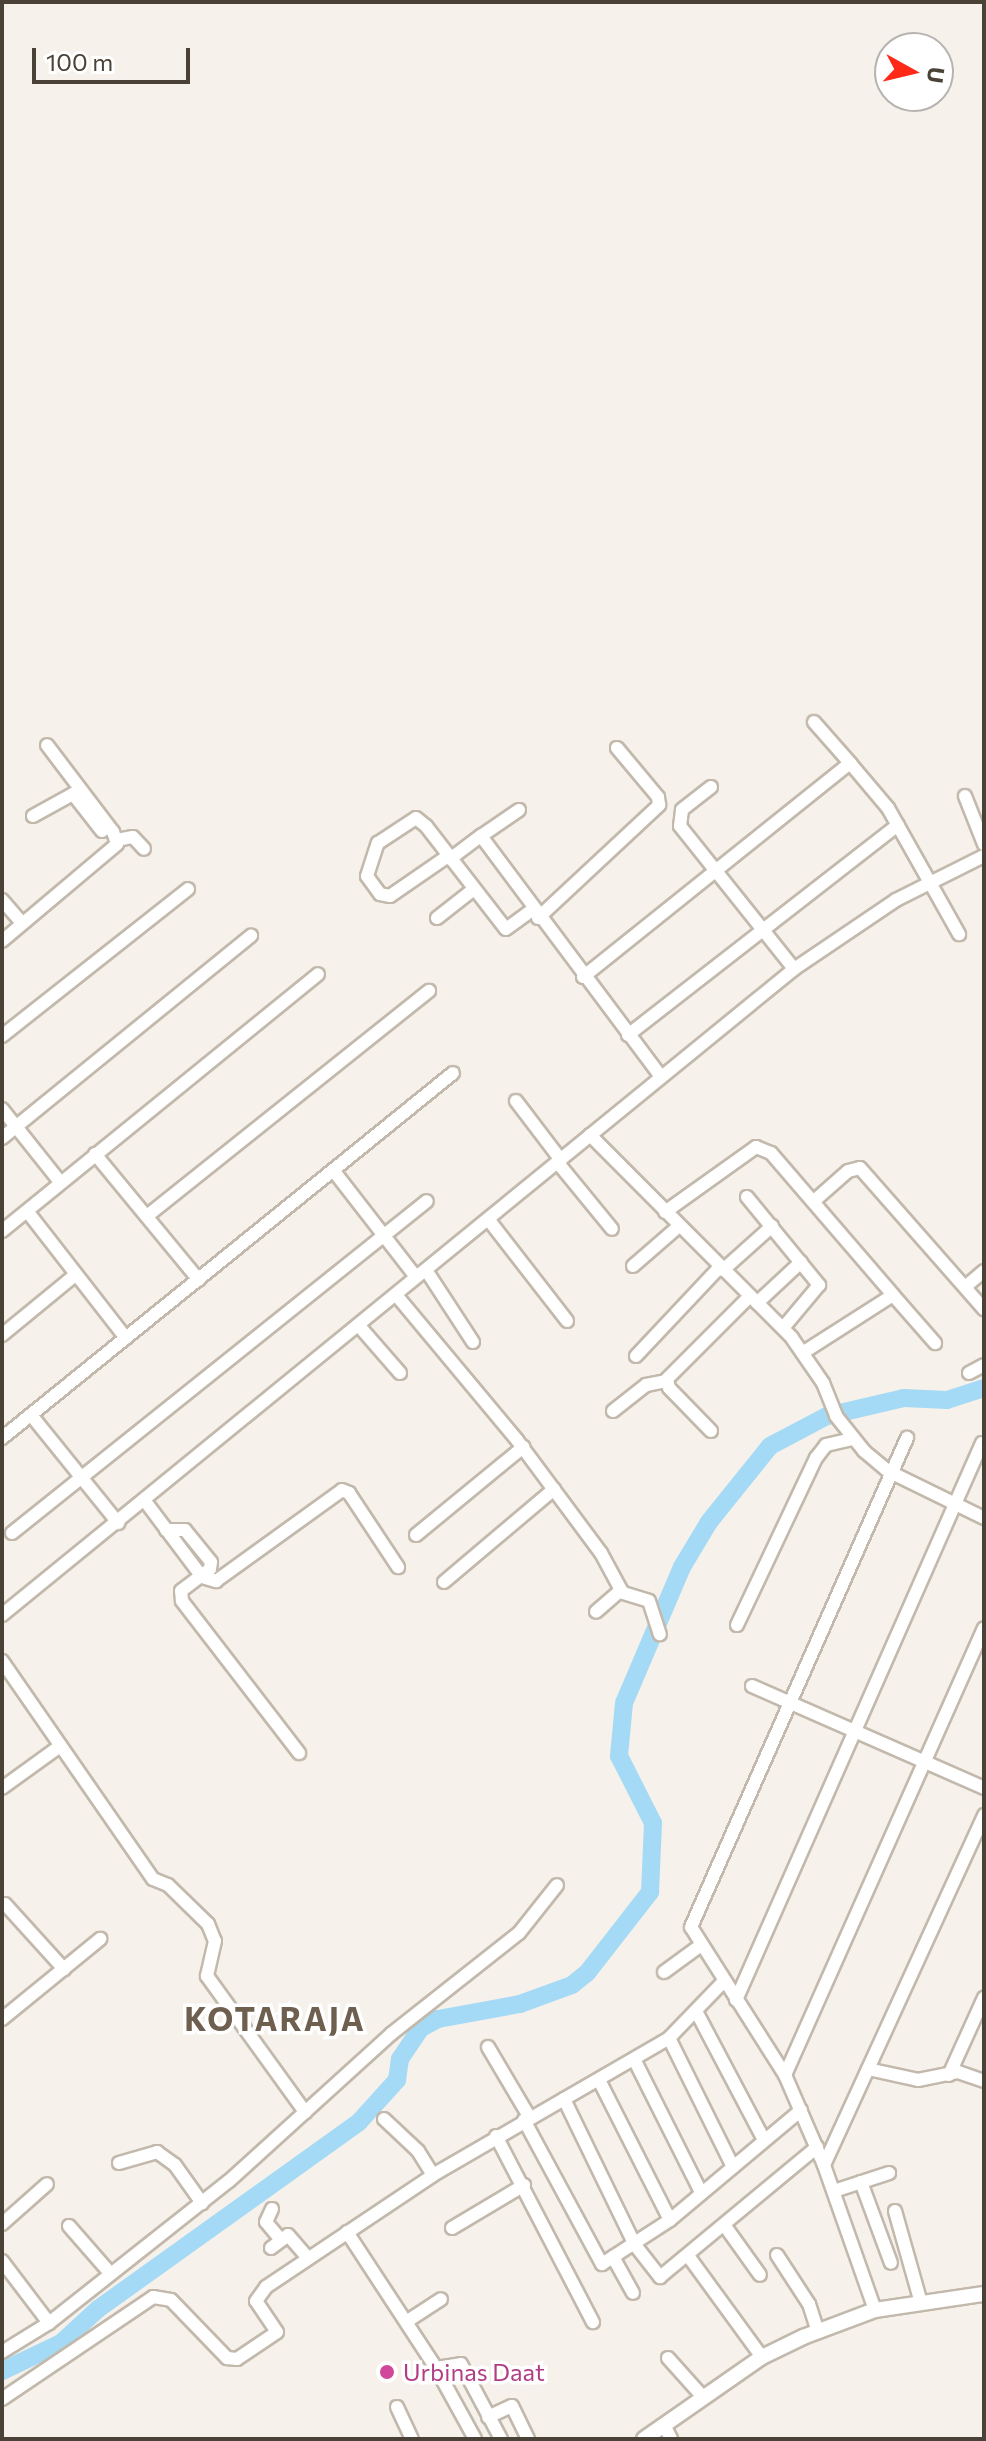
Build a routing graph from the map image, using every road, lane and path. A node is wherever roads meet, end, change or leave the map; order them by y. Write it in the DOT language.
graph roads {
  1 [pos="814,722"];
  2 [pos="47,745"];
  3 [pos="617,748"];
  4 [pos="850,763"];
  5 [pos="711,787"];
  6 [pos="965,796"];
  7 [pos="519,810"];
  8 [pos="33,816"];
  9 [pos="898,825"];
  10 [pos="481,836"];
  11 [pos="116,844"];
  12 [pos="984,844"];
  13 [pos="144,849"];
  14 [pos="984,856"];
  15 [pos="449,858"];
  16 [pos="715,871"];
  17 [pos="930,881"];
  18 [pos="188,889"];
  19 [pos="474,889"];
  20 [pos="2,900"];
  21 [pos="535,914"];
  22 [pos="437,918"];
  23 [pos="22,923"];
  24 [pos="761,930"];
  25 [pos="959,934"];
  26 [pos="251,936"];
  27 [pos="2,941"];
  28 [pos="794,969"];
  29 [pos="318,974"];
  30 [pos="583,977"];
  31 [pos="429,991"];
  32 [pos="628,1035"];
  33 [pos="2,1036"];
  34 [pos="453,1073"];
  35 [pos="659,1074"];
  36 [pos="516,1101"];
  37 [pos="2,1109"];
  38 [pos="16,1126"];
  39 [pos="590,1135"];
  40 [pos="2,1138"];
  41 [pos="95,1154"];
  42 [pos="560,1162"];
  43 [pos="333,1170"];
  44 [pos="60,1182"];
  45 [pos="747,1197"];
  46 [pos="427,1201"];
  47 [pos="814,1201"];
  48 [pos="27,1211"];
  49 [pos="665,1212"];
  50 [pos="147,1216"];
  51 [pos="488,1219"];
  52 [pos="679,1226"];
  53 [pos="772,1226"];
  54 [pos="612,1229"];
  55 [pos="2,1231"];
  56 [pos="383,1236"];
  57 [pos="801,1262"];
  58 [pos="633,1266"];
  59 [pos="722,1269"];
  60 [pos="984,1271"];
  61 [pos="421,1274"];
  62 [pos="75,1275"];
  63 [pos="199,1280"];
  64 [pos="965,1287"];
  65 [pos="893,1295"];
  66 [pos="397,1296"];
  67 [pos="753,1299"];
  68 [pos="984,1309"];
  69 [pos="567,1321"];
  70 [pos="360,1327"];
  71 [pos="783,1328"];
  72 [pos="2,1335"];
  73 [pos="126,1338"];
  74 [pos="473,1342"];
  75 [pos="935,1343"];
  76 [pos="804,1352"];
  77 [pos="636,1356"];
  78 [pos="984,1365"];
  79 [pos="400,1373"];
  80 [pos="969,1373"];
  81 [pos="666,1381"];
  82 [pos="613,1411"];
  83 [pos="31,1415"];
  84 [pos="711,1431"];
  85 [pos="850,1436"];
  86 [pos="2,1438"];
  87 [pos="907,1438"];
  88 [pos="982,1443"];
  89 [pos="523,1447"];
  90 [pos="888,1471"];
  91 [pos="83,1478"];
  92 [pos="554,1489"];
  93 [pos="145,1501"];
  94 [pos="955,1505"];
  95 [pos="984,1518"];
  96 [pos="118,1523"];
  97 [pos="12,1533"];
  98 [pos="416,1535"];
  99 [pos="398,1567"];
  100 [pos="202,1577"];
  101 [pos="444,1582"];
  102 [pos="620,1592"];
  103 [pos="596,1612"];
  104 [pos="2,1615"];
  105 [pos="737,1625"];
  106 [pos="984,1628"];
  107 [pos="660,1634"];
  108 [pos="2,1661"];
  109 [pos="752,1686"];
  110 [pos="789,1701"];
  111 [pos="856,1730"];
  112 [pos="60,1746"];
  113 [pos="299,1753"];
  114 [pos="926,1761"];
  115 [pos="2,1788"];
  116 [pos="984,1788"];
  117 [pos="984,1815"];
  118 [pos="557,1885"];
  119 [pos="5,1904"];
  120 [pos="100,1939"];
  121 [pos="701,1945"];
  122 [pos="64,1969"];
  123 [pos="664,1972"];
  124 [pos="724,1981"];
  125 [pos="984,1998"];
  126 [pos="736,2000"];
  127 [pos="696,2011"];
  128 [pos="2,2019"];
  129 [pos="669,2038"];
  130 [pos="488,2047"];
  131 [pos="635,2061"];
  132 [pos="868,2069"];
  133 [pos="785,2075"];
  134 [pos="949,2075"];
  135 [pos="599,2080"];
  136 [pos="984,2081"];
  137 [pos="564,2099"];
  138 [pos="801,2110"];
  139 [pos="305,2112"];
  140 [pos="384,2119"];
  141 [pos="527,2119"];
  142 [pos="496,2136"];
  143 [pos="764,2140"];
  144 [pos="817,2147"];
  145 [pos="119,2163"];
  146 [pos="824,2165"];
  147 [pos="733,2167"];
  148 [pos="889,2173"];
  149 [pos="433,2175"];
  150 [pos="861,2182"];
  151 [pos="47,2184"];
  152 [pos="524,2185"];
  153 [pos="834,2191"];
  154 [pos="701,2192"];
  155 [pos="202,2203"];
  156 [pos="272,2209"];
  157 [pos="895,2211"];
  158 [pos="670,2220"];
  159 [pos="2,2224"];
  160 [pos="69,2226"];
  161 [pos="725,2226"];
  162 [pos="452,2228"];
  163 [pos="347,2232"];
  164 [pos="635,2245"];
  165 [pos="777,2255"];
  166 [pos="306,2256"];
  167 [pos="613,2257"];
  168 [pos="689,2257"];
  169 [pos="2,2261"];
  170 [pos="891,2263"];
  171 [pos="110,2273"];
  172 [pos="760,2275"];
  173 [pos="633,2293"];
  174 [pos="984,2294"];
  175 [pos="441,2299"];
  176 [pos="921,2303"];
  177 [pos="875,2310"];
  178 [pos="409,2320"];
  179 [pos="593,2322"];
  180 [pos="49,2323"];
  181 [pos="818,2332"];
  182 [pos="2,2352"];
  183 [pos="762,2357"];
  184 [pos="668,2358"];
  185 [pos="436,2368"];
  186 [pos="703,2397"];
  187 [pos="2,2399"];
  188 [pos="397,2407"];
  189 [pos="488,2417"];
  190 [pos="668,2432"];
  191 [pos="412,2439"];
  192 [pos="475,2439"];
  193 [pos="501,2439"];
  194 [pos="528,2439"];
  195 [pos="644,2439"];
  1 -- 4 [label="street"];
  2 -- 11 [label="street"];
  3 -- 21 [label="street"];
  4 -- 9 [label="street"];
  4 -- 16 [label="street"];
  5 -- 16 [label="street"];
  6 -- 12 [label="street"];
  7 -- 10 [label="street"];
  8 -- 11 [label="street"];
  9 -- 17 [label="street"];
  9 -- 24 [label="street"];
  10 -- 15 [label="street"];
  10 -- 21 [label="street"];
  11 -- 13 [label="street"];
  11 -- 23 [label="street"];
  14 -- 17 [label="street"];
  15 -- 15 [label="street"];
  15 -- 19 [label="street"];
  16 -- 24 [label="street"];
  16 -- 30 [label="street"];
  17 -- 25 [label="street"];
  17 -- 28 [label="street"];
  18 -- 33 [label="street"];
  19 -- 21 [label="street"];
  19 -- 22 [label="street"];
  20 -- 23 [label="street"];
  21 -- 30 [label="street"];
  23 -- 27 [label="street"];
  24 -- 28 [label="street"];
  24 -- 32 [label="street"];
  26 -- 38 [label="street"];
  28 -- 35 [label="street"];
  29 -- 41 [label="street"];
  30 -- 32 [label="street"];
  31 -- 50 [label="street"];
  32 -- 35 [label="street"];
  34 -- 43 [label="street"];
  35 -- 39 [label="street"];
  36 -- 42 [label="street"];
  37 -- 38 [label="street"];
  38 -- 40 [label="street"];
  38 -- 44 [label="street"];
  39 -- 42 [label="street"];
  39 -- 49 [label="street"];
  41 -- 44 [label="street"];
  41 -- 50 [label="street"];
  42 -- 51 [label="street"];
  42 -- 54 [label="street"];
  43 -- 56 [label="street"];
  43 -- 63 [label="street"];
  44 -- 48 [label="street"];
  45 -- 53 [label="street"];
  46 -- 56 [label="street"];
  47 -- 49 [label="street"];
  47 -- 64 [label="street"];
  47 -- 65 [label="street"];
  48 -- 55 [label="street"];
  48 -- 62 [label="street"];
  49 -- 52 [label="street"];
  50 -- 63 [label="street"];
  51 -- 61 [label="street"];
  51 -- 69 [label="street"];
  52 -- 58 [label="street"];
  52 -- 59 [label="street"];
  53 -- 57 [label="street"];
  53 -- 59 [label="street"];
  56 -- 61 [label="street"];
  56 -- 91 [label="street"];
  57 -- 67 [label="street"];
  57 -- 71 [label="street"];
  59 -- 67 [label="street"];
  59 -- 77 [label="street"];
  60 -- 64 [label="street"];
  61 -- 66 [label="street"];
  61 -- 74 [label="street"];
  62 -- 72 [label="street"];
  62 -- 73 [label="street"];
  63 -- 73 [label="street"];
  64 -- 68 [label="street"];
  65 -- 75 [label="street"];
  65 -- 76 [label="street"];
  66 -- 70 [label="street"];
  66 -- 89 [label="street"];
  67 -- 71 [label="street"];
  67 -- 81 [label="street"];
  70 -- 79 [label="street"];
  70 -- 93 [label="street"];
  71 -- 76 [label="street"];
  73 -- 83 [label="street"];
  76 -- 85 [label="street"];
  78 -- 80 [label="street"];
  81 -- 82 [label="street"];
  81 -- 84 [label="street"];
  83 -- 86 [label="street"];
  83 -- 91 [label="street"];
  85 -- 90 [label="street"];
  85 -- 105 [label="street"];
  87 -- 90 [label="street"];
  88 -- 94 [label="street"];
  89 -- 92 [label="street"];
  89 -- 98 [label="street"];
  90 -- 94 [label="street"];
  90 -- 110 [label="street"];
  91 -- 96 [label="street"];
  91 -- 97 [label="street"];
  92 -- 101 [label="street"];
  92 -- 102 [label="street"];
  93 -- 96 [label="street"];
  93 -- 100 [label="street"];
  94 -- 95 [label="street"];
  94 -- 111 [label="street"];
  96 -- 104 [label="street"];
  99 -- 100 [label="street"];
  100 -- 113 [label="street"];
  102 -- 103 [label="street"];
  102 -- 107 [label="street"];
  106 -- 114 [label="street"];
  108 -- 112 [label="street"];
  109 -- 110 [label="street"];
  110 -- 111 [label="street"];
  110 -- 121 [label="street"];
  111 -- 114 [label="street"];
  111 -- 126 [label="street"];
  112 -- 115 [label="street"];
  112 -- 139 [label="street"];
  114 -- 116 [label="street"];
  114 -- 133 [label="street"];
  117 -- 132 [label="street"];
  118 -- 139 [label="street"];
  119 -- 122 [label="street"];
  120 -- 122 [label="street"];
  121 -- 123 [label="street"];
  121 -- 124 [label="street"];
  122 -- 128 [label="street"];
  124 -- 126 [label="street"];
  124 -- 127 [label="street"];
  125 -- 134 [label="street"];
  126 -- 133 [label="street"];
  127 -- 129 [label="street"];
  127 -- 143 [label="street"];
  129 -- 131 [label="street"];
  129 -- 147 [label="street"];
  130 -- 141 [label="street"];
  131 -- 135 [label="street"];
  131 -- 154 [label="street"];
  132 -- 134 [label="street"];
  132 -- 146 [label="street"];
  133 -- 138 [label="street"];
  134 -- 136 [label="street"];
  135 -- 137 [label="street"];
  135 -- 158 [label="street"];
  137 -- 141 [label="street"];
  137 -- 164 [label="street"];
  138 -- 143 [label="street"];
  138 -- 144 [label="street"];
  139 -- 155 [label="street"];
  140 -- 149 [label="street"];
  141 -- 142 [label="street"];
  141 -- 167 [label="street"];
  142 -- 149 [label="street"];
  142 -- 152 [label="street"];
  143 -- 147 [label="street"];
  144 -- 146 [label="street"];
  144 -- 161 [label="street"];
  145 -- 155 [label="street"];
  146 -- 153 [label="street"];
  147 -- 154 [label="street"];
  148 -- 150 [label="street"];
  149 -- 163 [label="street"];
  150 -- 153 [label="street"];
  150 -- 170 [label="street"];
  151 -- 159 [label="street"];
  152 -- 162 [label="street"];
  152 -- 179 [label="street"];
  153 -- 177 [label="street"];
  154 -- 158 [label="street"];
  155 -- 171 [label="street"];
  156 -- 166 [label="street"];
  157 -- 176 [label="street"];
  158 -- 164 [label="street"];
  160 -- 171 [label="street"];
  161 -- 168 [label="street"];
  161 -- 172 [label="street"];
  163 -- 166 [label="street"];
  163 -- 178 [label="street"];
  164 -- 167 [label="street"];
  164 -- 168 [label="street"];
  165 -- 181 [label="street"];
  166 -- 187 [label="street"];
  167 -- 173 [label="street"];
  168 -- 183 [label="street"];
  169 -- 180 [label="street"];
  171 -- 180 [label="street"];
  174 -- 176 [label="street"];
  175 -- 178 [label="street"];
  176 -- 177 [label="street"];
  177 -- 181 [label="street"];
  178 -- 185 [label="street"];
  180 -- 182 [label="street"];
  181 -- 183 [label="street"];
  183 -- 186 [label="street"];
  184 -- 186 [label="street"];
  185 -- 189 [label="street"];
  185 -- 192 [label="street"];
  186 -- 190 [label="street"];
  188 -- 191 [label="street"];
  189 -- 193 [label="street"];
  189 -- 194 [label="street"];
  190 -- 195 [label="street"];
}
